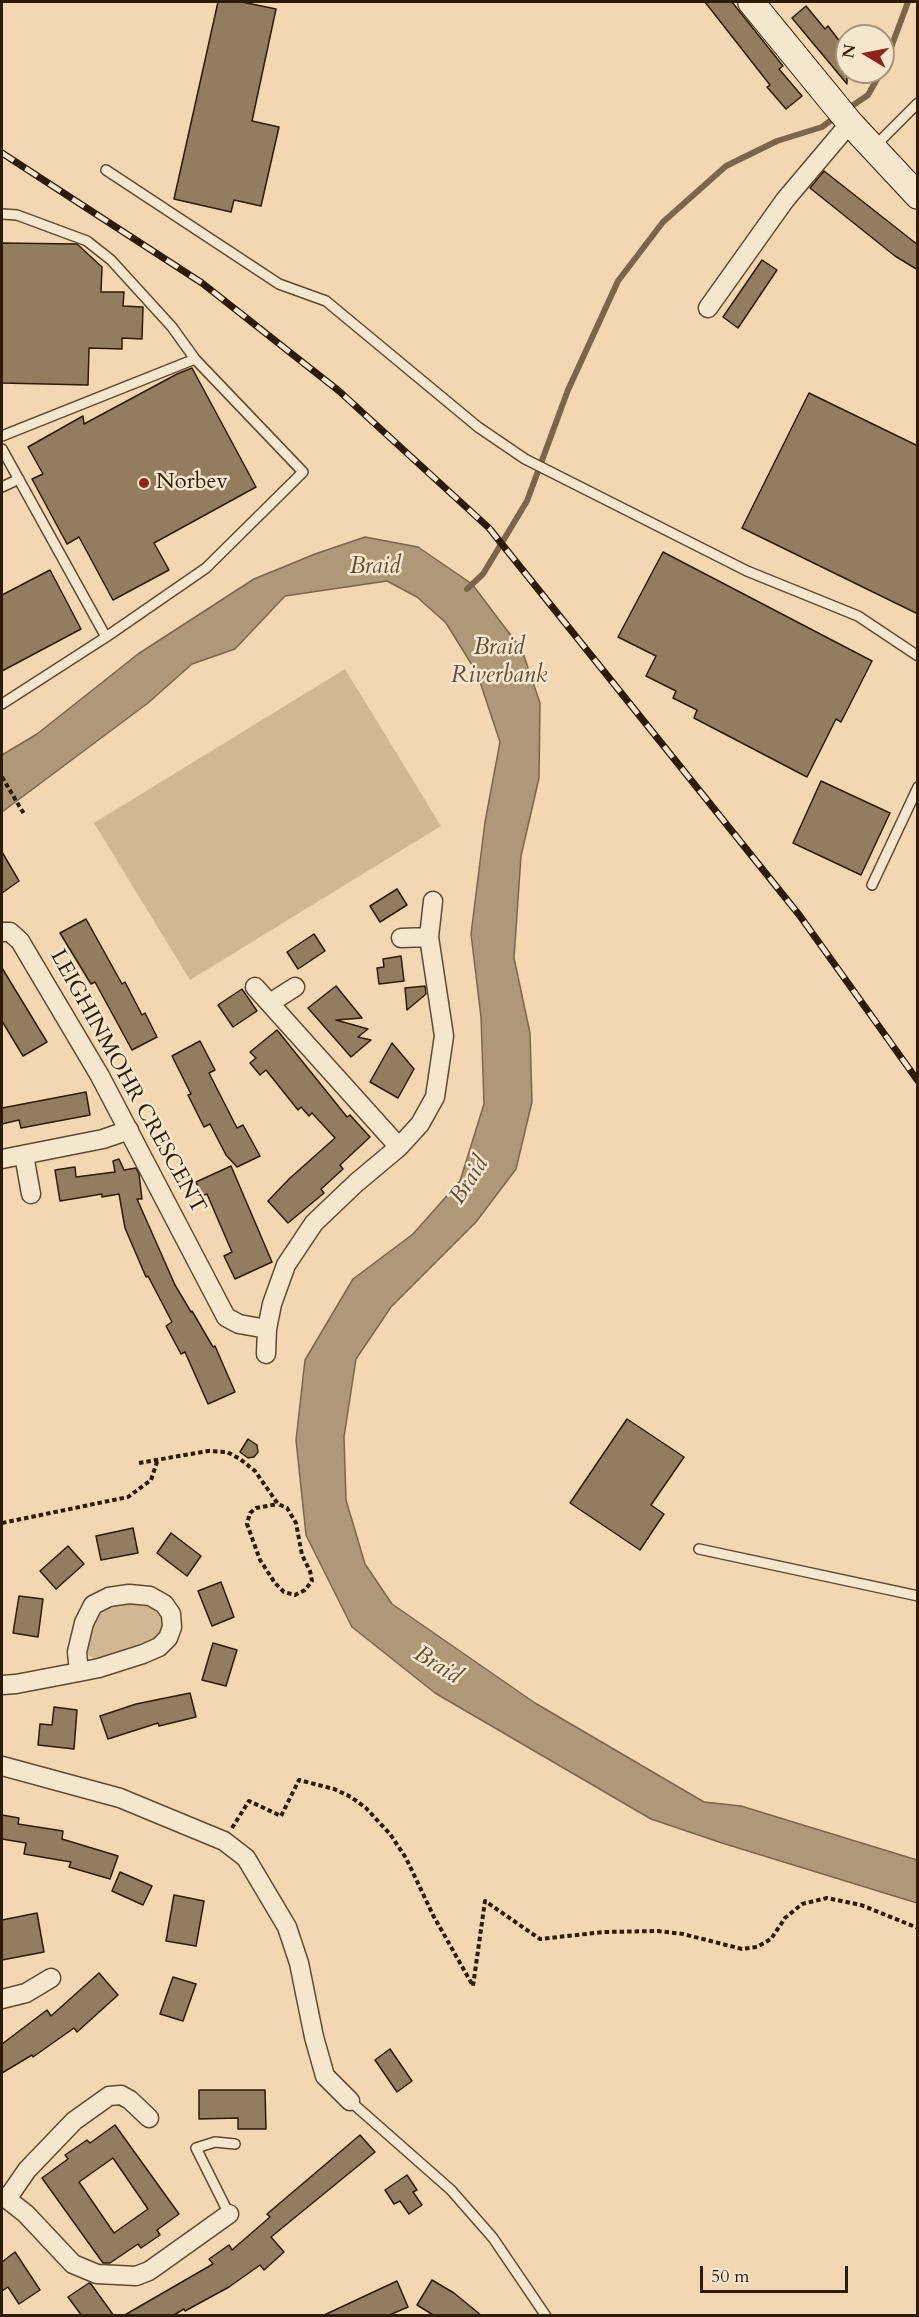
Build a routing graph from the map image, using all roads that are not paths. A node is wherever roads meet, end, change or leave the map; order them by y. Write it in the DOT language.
graph roads {
  1 [pos="752,2"];
  2 [pos="918,103"];
  3 [pos="852,125"];
  4 [pos="873,148"];
  5 [pos="106,170"];
  6 [pos="918,196"];
  7 [pos="2,214"];
  8 [pos="708,308"];
  9 [pos="195,359"];
  10 [pos="2,436"];
  11 [pos="2,449"];
  12 [pos="19,479"];
  13 [pos="2,488"];
  14 [pos="106,636"];
  15 [pos="918,656"];
  16 [pos="2,704"];
  17 [pos="918,787"];
  18 [pos="872,885"];
  19 [pos="433,901"];
  20 [pos="2,932"];
  21 [pos="429,937"];
  22 [pos="401,938"];
  23 [pos="255,987"];
  24 [pos="295,987"];
  25 [pos="270,1003"];
  26 [pos="129,1130"];
  27 [pos="399,1147"];
  28 [pos="24,1155"];
  29 [pos="2,1159"];
  30 [pos="31,1194"];
  31 [pos="267,1329"];
  32 [pos="266,1354"];
  33 [pos="699,1549"];
  34 [pos="918,1596"];
  35 [pos="79,1672"];
  36 [pos="2,1685"];
  37 [pos="2,1766"];
  38 [pos="51,1978"];
  39 [pos="2,1999"];
  40 [pos="350,2101"];
  41 [pos="149,2118"];
  42 [pos="235,2144"];
  43 [pos="4,2202"];
  44 [pos="229,2214"];
  45 [pos="546,2316"];
  1 -- 3 [label="main road"];
  2 -- 4 [label="lane"];
  3 -- 4 [label="main road"];
  3 -- 8 [label="street"];
  4 -- 6 [label="main road"];
  5 -- 15 [label="lane"];
  7 -- 9 [label="lane"];
  9 -- 10 [label="lane"];
  9 -- 14 [label="lane"];
  11 -- 12 [label="lane"];
  12 -- 13 [label="lane"];
  12 -- 14 [label="lane"];
  14 -- 16 [label="lane"];
  17 -- 18 [label="lane"];
  19 -- 21 [label="street"];
  20 -- 26 [label="street, LEIGHINMOHR CRESCENT"];
  21 -- 22 [label="street"];
  21 -- 27 [label="street"];
  23 -- 25 [label="street"];
  24 -- 25 [label="street"];
  25 -- 27 [label="street"];
  26 -- 28 [label="street"];
  26 -- 31 [label="street, LEIGHINMOHR CRESCENT"];
  27 -- 31 [label="street"];
  28 -- 29 [label="street"];
  28 -- 30 [label="street"];
  31 -- 32 [label="street"];
  33 -- 34 [label="lane"];
  35 -- 35 [label="street"];
  35 -- 36 [label="street"];
  37 -- 40 [label="street"];
  38 -- 39 [label="street"];
  40 -- 45 [label="lane"];
  41 -- 43 [label="street"];
  42 -- 44 [label="lane"];
  43 -- 44 [label="street"];
}
